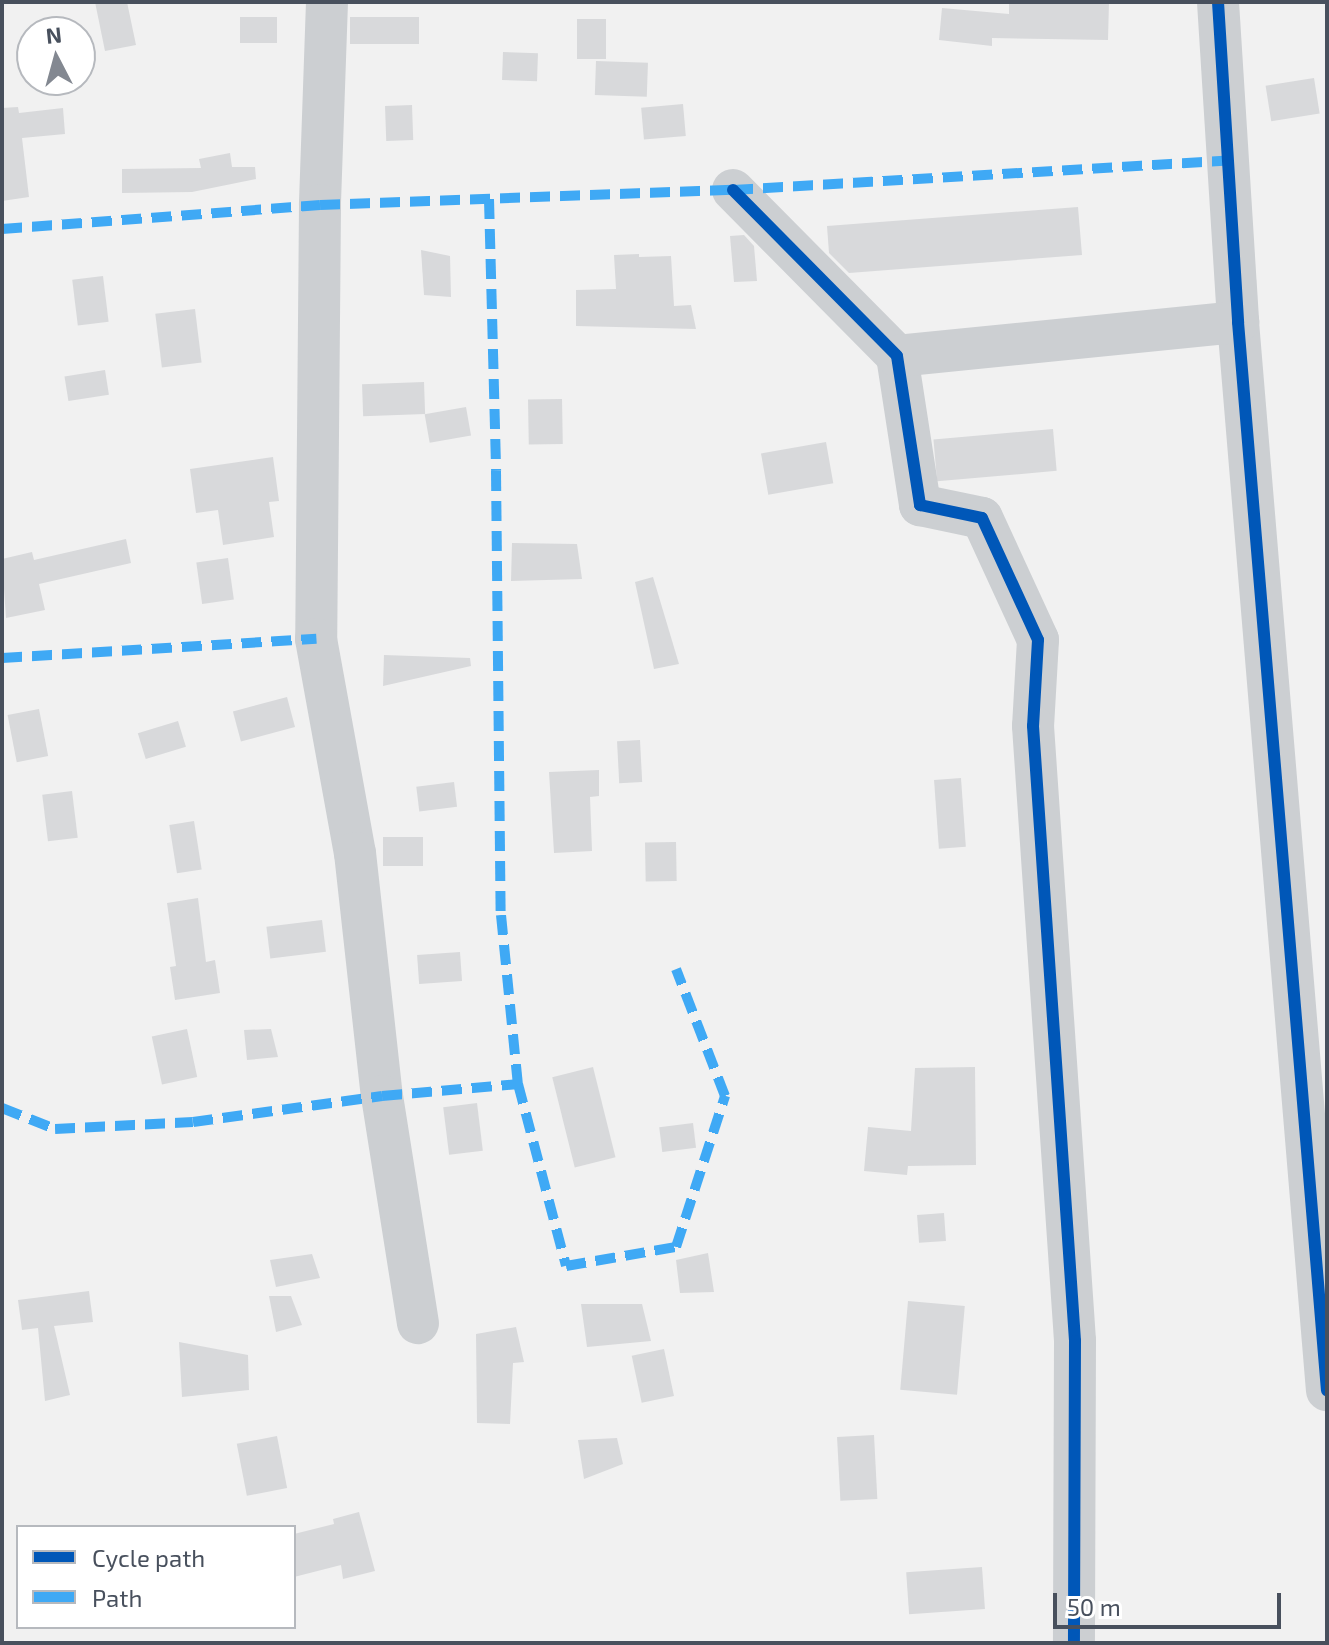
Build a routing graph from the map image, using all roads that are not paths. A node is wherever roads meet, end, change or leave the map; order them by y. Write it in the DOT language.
graph roads {
  1 [pos="327,2"];
  2 [pos="1218,2"];
  3 [pos="733,190"];
  4 [pos="1238,322"];
  5 [pos="897,356"];
  6 [pos="418,1323"];
  7 [pos="1327,1390"];
  8 [pos="1074,1643"];
  1 -- 6 [label="street"];
  2 -- 4 [label="street"];
  3 -- 5 [label="street"];
  4 -- 5 [label="street"];
  4 -- 7 [label="street"];
  5 -- 8 [label="street"];
}
